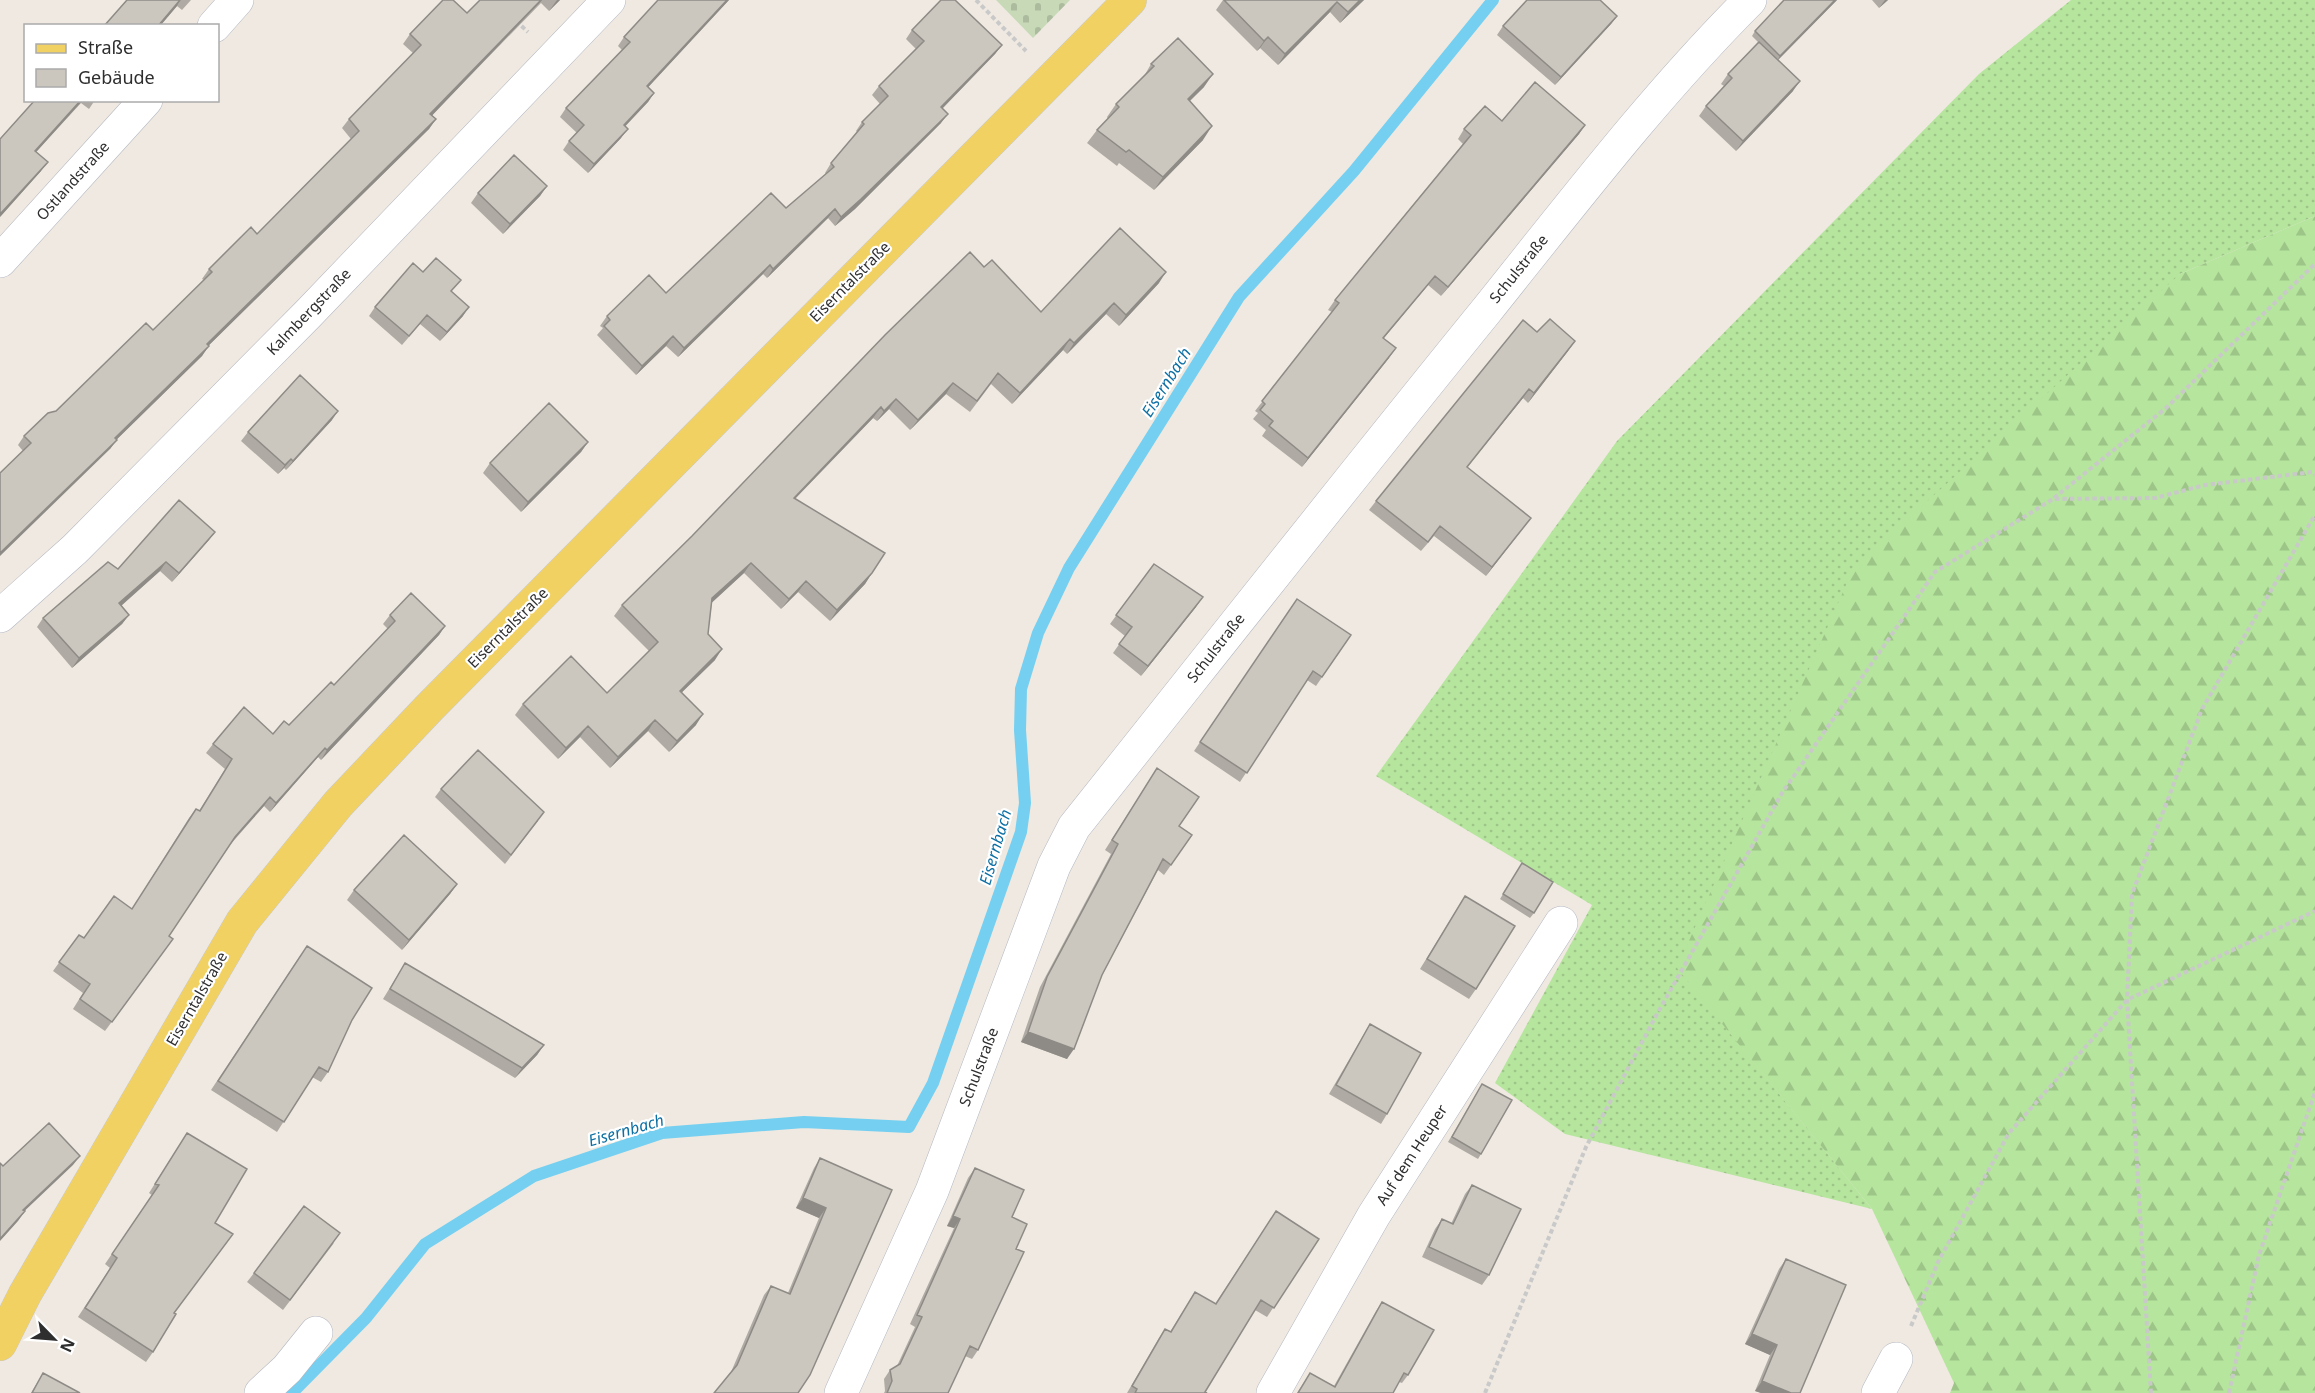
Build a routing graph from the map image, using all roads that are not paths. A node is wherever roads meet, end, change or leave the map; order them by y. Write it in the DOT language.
graph roads {
  1 [pos="237,0"];
  2 [pos="609,0"];
  3 [pos="1130,0"];
  4 [pos="1749,0"];
  5 [pos="216,24"];
  6 [pos="144,102"];
  7 [pos="0,261"];
  8 [pos="0,616"];
  9 [pos="1561,923"];
  10 [pos="316,1334"];
  11 [pos="0,1344"];
  12 [pos="1896,1359"];
  13 [pos="261,1393"];
  14 [pos="841,1393"];
  15 [pos="1273,1393"];
  16 [pos="1878,1393"];
  1 -- 5 [label="street"];
  2 -- 8 [label="street, Kalmbergstraße"];
  3 -- 11 [label="main road, Eiserntalstraße"];
  4 -- 14 [label="street, Schulstraße"];
  6 -- 7 [label="street, Ostlandstraße"];
  9 -- 15 [label="street, Auf dem Heuper"];
  10 -- 13 [label="street"];
  12 -- 16 [label="street"];
}
